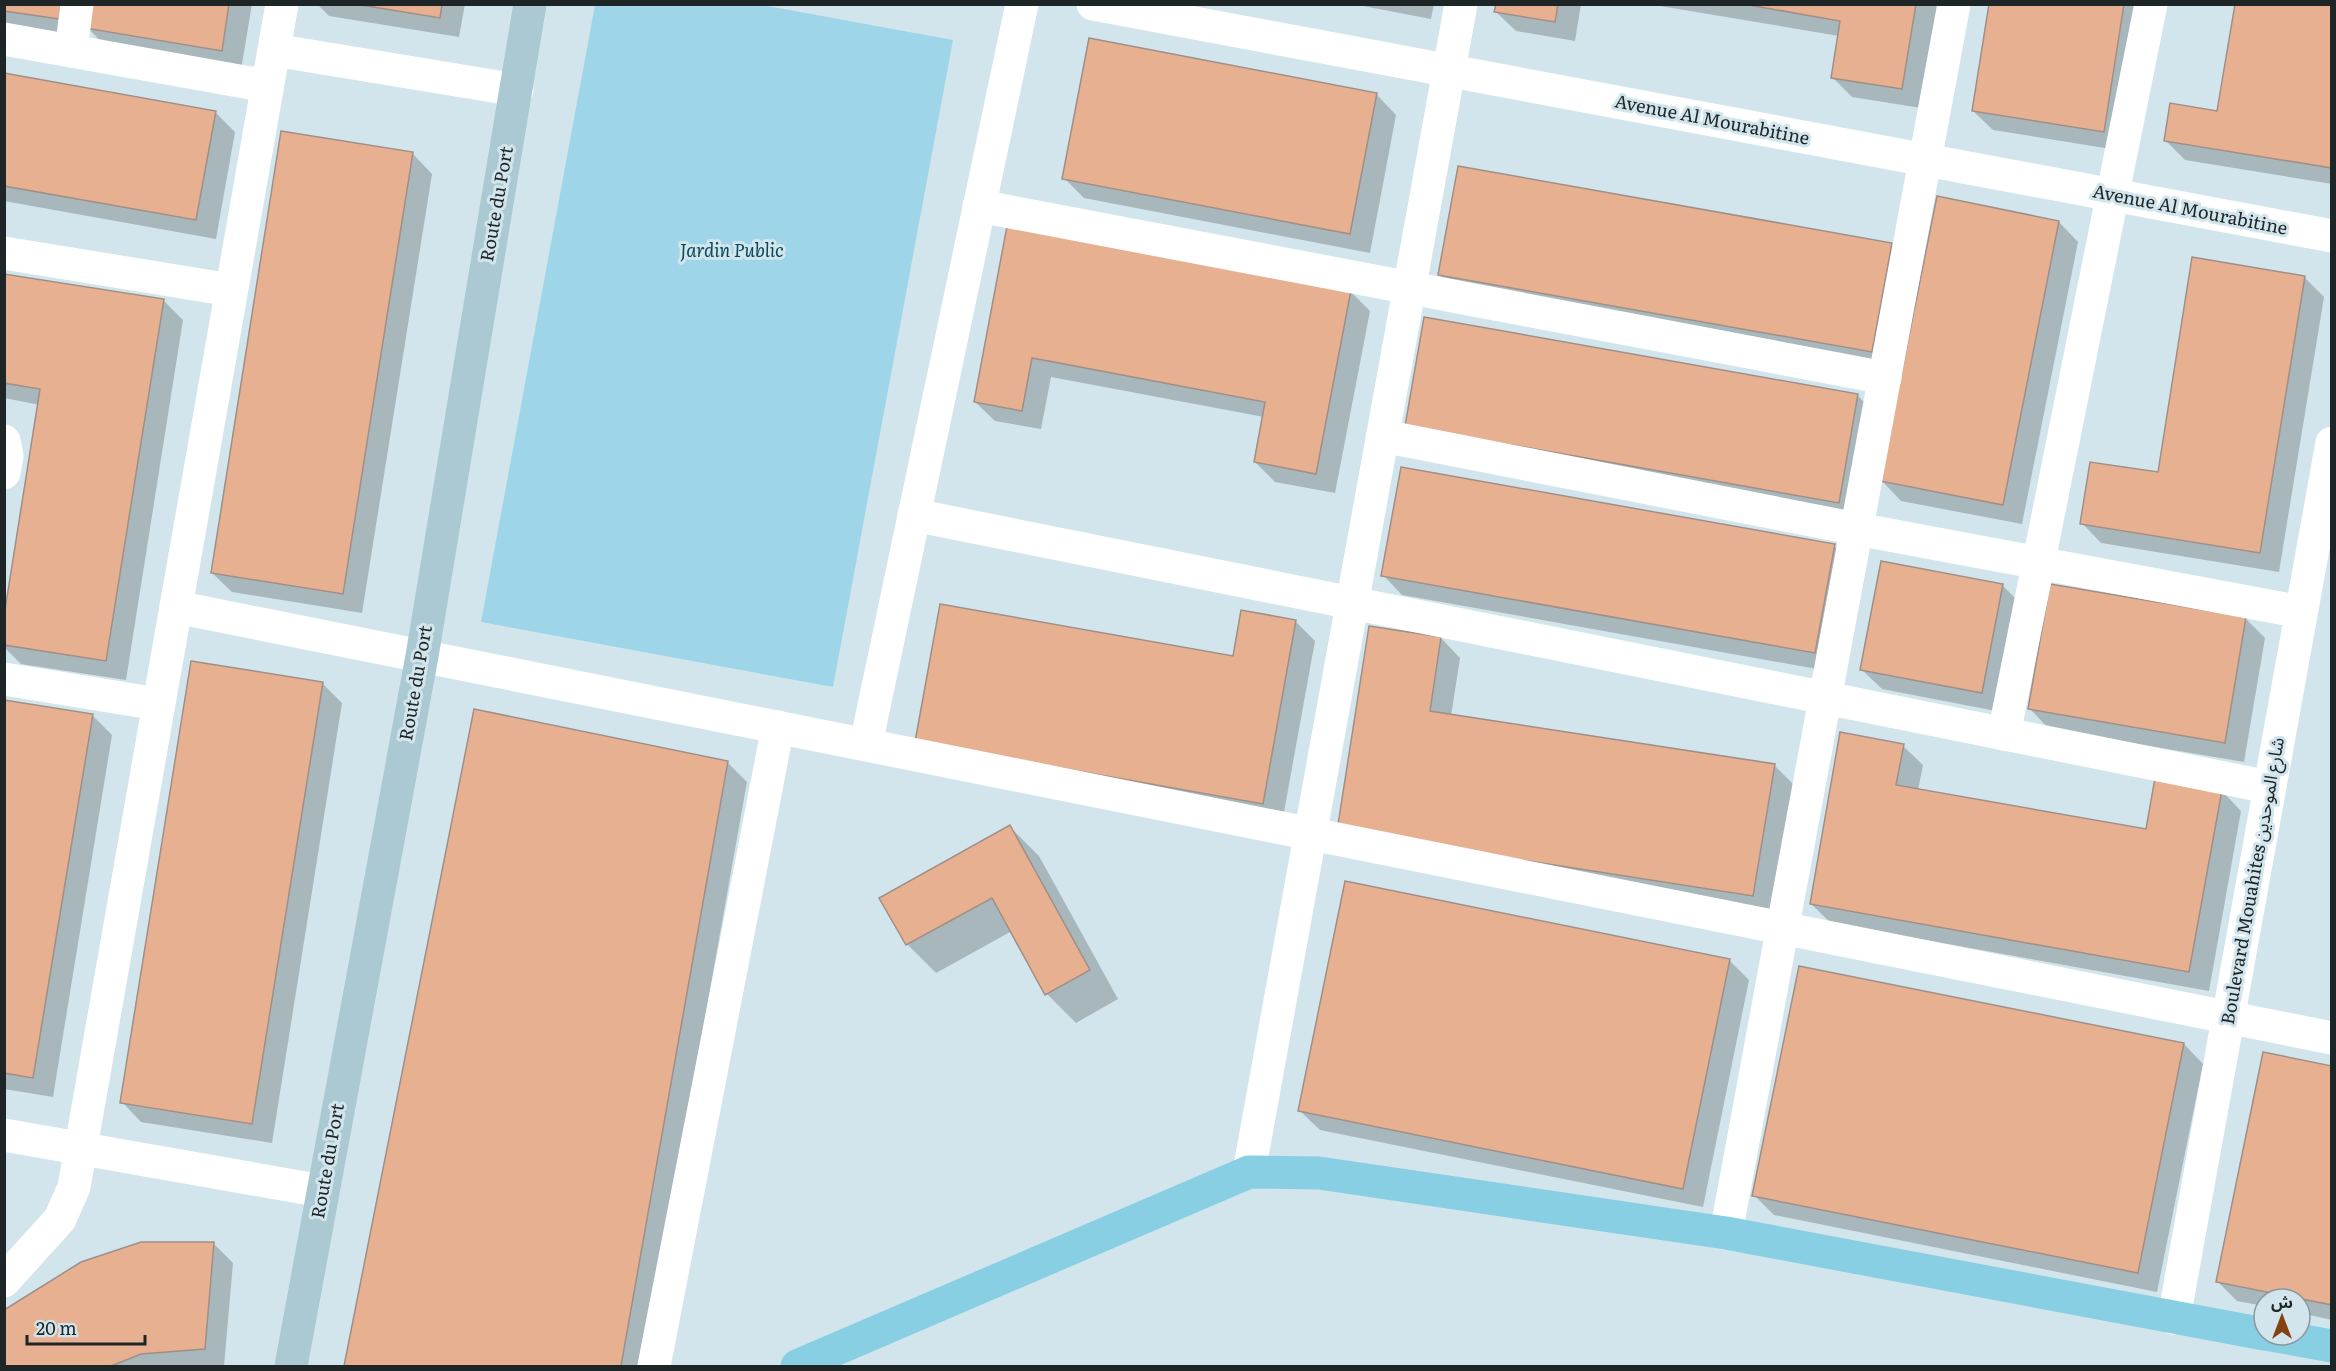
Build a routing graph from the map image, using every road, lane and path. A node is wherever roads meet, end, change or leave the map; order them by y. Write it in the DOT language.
graph roads {
  1 [pos="77,4"];
  2 [pos="282,4"];
  3 [pos="531,4"];
  4 [pos="1022,4"];
  5 [pos="1093,4"];
  6 [pos="1461,4"];
  7 [pos="1954,4"];
  8 [pos="2151,4"];
  9 [pos="1196,14"];
  10 [pos="4,39"];
  11 [pos="274,50"];
  12 [pos="71,51"];
  13 [pos="1449,71"];
  14 [pos="267,86"];
  15 [pos="517,90"];
  16 [pos="1925,160"];
  17 [pos="2112,195"];
  18 [pos="979,206"];
  19 [pos="2331,236"];
  20 [pos="4,253"];
  21 [pos="1409,288"];
  22 [pos="231,290"];
  23 [pos="1885,378"];
  24 [pos="1383,436"];
  25 [pos="4,441"];
  26 [pos="2331,443"];
  27 [pos="4,473"];
  28 [pos="914,515"];
  29 [pos="1857,529"];
  30 [pos="2039,563"];
  31 [pos="1353,603"];
  32 [pos="176,607"];
  33 [pos="2301,612"];
  34 [pos="422,656"];
  35 [pos="4,679"];
  36 [pos="1825,698"];
  37 [pos="158,704"];
  38 [pos="778,727"];
  39 [pos="2004,734"];
  40 [pos="866,744"];
  41 [pos="2269,787"];
  42 [pos="1310,833"];
  43 [pos="1782,928"];
  44 [pos="2228,1017"];
  45 [pos="2331,1038"];
  46 [pos="4,1135"];
  47 [pos="80,1149"];
  48 [pos="1249,1172"];
  49 [pos="322,1191"];
  50 [pos="1726,1233"];
  51 [pos="4,1281"];
  52 [pos="2174,1318"];
  53 [pos="2252,1332"];
  54 [pos="2312,1343"];
  55 [pos="2331,1346"];
  56 [pos="290,1364"];
  57 [pos="654,1366"];
  58 [pos="796,1366"];
  1 -- 12 [label="street"];
  2 -- 11 [label="street"];
  3 -- 15 [label="street, Route du Port"];
  4 -- 18 [label="street"];
  5 -- 9 [label="street, Avenue Al Mourabitine"];
  6 -- 13 [label="street"];
  7 -- 16 [label="street"];
  8 -- 17 [label="street"];
  9 -- 13 [label="street, Avenue Al Mourabitine"];
  10 -- 12 [label="street"];
  11 -- 14 [label="street"];
  11 -- 15 [label="street"];
  12 -- 14 [label="street"];
  13 -- 16 [label="street, Avenue Al Mourabitine"];
  13 -- 21 [label="street"];
  14 -- 22 [label="street"];
  15 -- 34 [label="street, Route du Port"];
  16 -- 17 [label="street, Avenue Al Mourabitine"];
  16 -- 23 [label="street"];
  17 -- 19 [label="street, Avenue Al Mourabitine"];
  17 -- 30 [label="street"];
  18 -- 21 [label="street"];
  18 -- 28 [label="street"];
  20 -- 22 [label="street"];
  21 -- 23 [label="street"];
  21 -- 24 [label="street"];
  22 -- 32 [label="street"];
  23 -- 29 [label="street"];
  24 -- 29 [label="street"];
  24 -- 31 [label="street"];
  25 -- 27 [label="street"];
  26 -- 33 [label="street, Boulevard Mouahites شارع الموحدين"];
  28 -- 31 [label="street"];
  28 -- 40 [label="street"];
  29 -- 30 [label="street"];
  29 -- 36 [label="street"];
  30 -- 33 [label="street"];
  30 -- 39 [label="street"];
  31 -- 36 [label="street"];
  31 -- 42 [label="street"];
  32 -- 34 [label="street"];
  32 -- 37 [label="street"];
  33 -- 41 [label="street, Boulevard Mouahites شارع الموحدين"];
  34 -- 38 [label="street"];
  34 -- 49 [label="street, Route du Port"];
  35 -- 37 [label="street"];
  36 -- 39 [label="street"];
  36 -- 43 [label="street"];
  37 -- 47 [label="street"];
  38 -- 40 [label="street"];
  38 -- 57 [label="street"];
  39 -- 41 [label="street"];
  40 -- 42 [label="street"];
  41 -- 44 [label="street, Boulevard Mouahites شارع الموحدين"];
  42 -- 43 [label="street"];
  42 -- 48 [label="street"];
  43 -- 44 [label="street"];
  43 -- 50 [label="street"];
  44 -- 45 [label="street"];
  44 -- 52 [label="street, Boulevard Mouahites شارع الموحدين"];
  46 -- 47 [label="street"];
  47 -- 49 [label="street"];
  47 -- 51 [label="street"];
  48 -- 50 [label="main road"];
  48 -- 58 [label="main road"];
  49 -- 56 [label="street, Route du Port"];
  50 -- 52 [label="main road"];
  52 -- 53 [label="main road"];
  54 -- 55 [label="main road"];
}
